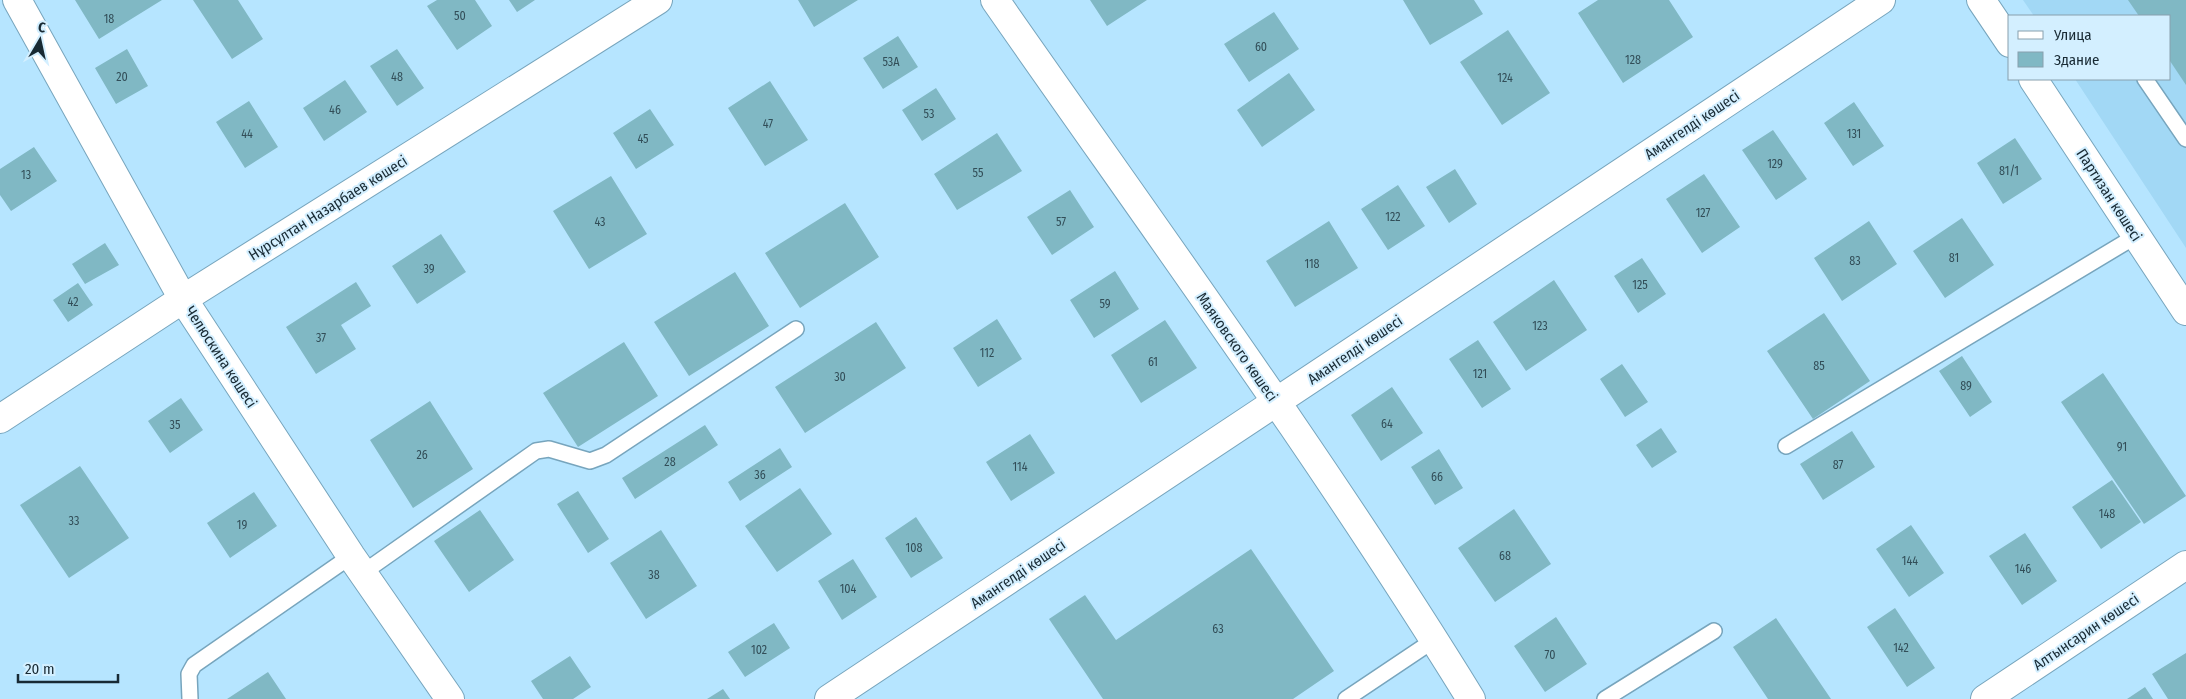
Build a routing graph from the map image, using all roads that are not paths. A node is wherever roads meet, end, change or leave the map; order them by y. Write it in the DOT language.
graph roads {
  1 [pos="658,0"];
  2 [pos="995,0"];
  3 [pos="1881,0"];
  4 [pos="1981,0"];
  5 [pos="21,1"];
  6 [pos="2008,41"];
  7 [pos="2034,80"];
  8 [pos="2146,80"];
  9 [pos="2186,138"];
  10 [pos="2136,236"];
  11 [pos="183,299"];
  12 [pos="2186,311"];
  13 [pos="796,329"];
  14 [pos="1276,402"];
  15 [pos="0,419"];
  16 [pos="1786,446"];
  17 [pos="358,564"];
  18 [pos="2186,565"];
  19 [pos="1714,631"];
  20 [pos="1434,640"];
  21 [pos="190,699"];
  22 [pos="450,699"];
  23 [pos="829,699"];
  24 [pos="1346,699"];
  25 [pos="1470,699"];
  26 [pos="1606,699"];
  27 [pos="1985,699"];
  1 -- 11 [label="street, Нұрсұлтан Назарбаев көшесі"];
  2 -- 14 [label="street, Маяковского көшесі"];
  3 -- 14 [label="street, Амангелді көшесі"];
  4 -- 6 [label="street"];
  5 -- 11 [label="street, Челюскина көшесі"];
  7 -- 10 [label="street, Партизан көшесі"];
  8 -- 9 [label="lane"];
  10 -- 12 [label="street, Партизан көшесі"];
  10 -- 16 [label="lane"];
  11 -- 15 [label="street, Нұрсұлтан Назарбаев көшесі"];
  11 -- 17 [label="street, Челюскина көшесі"];
  13 -- 17 [label="lane"];
  14 -- 20 [label="street, Маяковского көшесі"];
  14 -- 23 [label="street, Амангелді көшесі"];
  17 -- 21 [label="lane"];
  17 -- 22 [label="street, Челюскина көшесі"];
  18 -- 27 [label="street, Алтынсарин көшесі"];
  19 -- 26 [label="lane"];
  20 -- 24 [label="lane"];
  20 -- 25 [label="street, Маяковского көшесі"];
}
